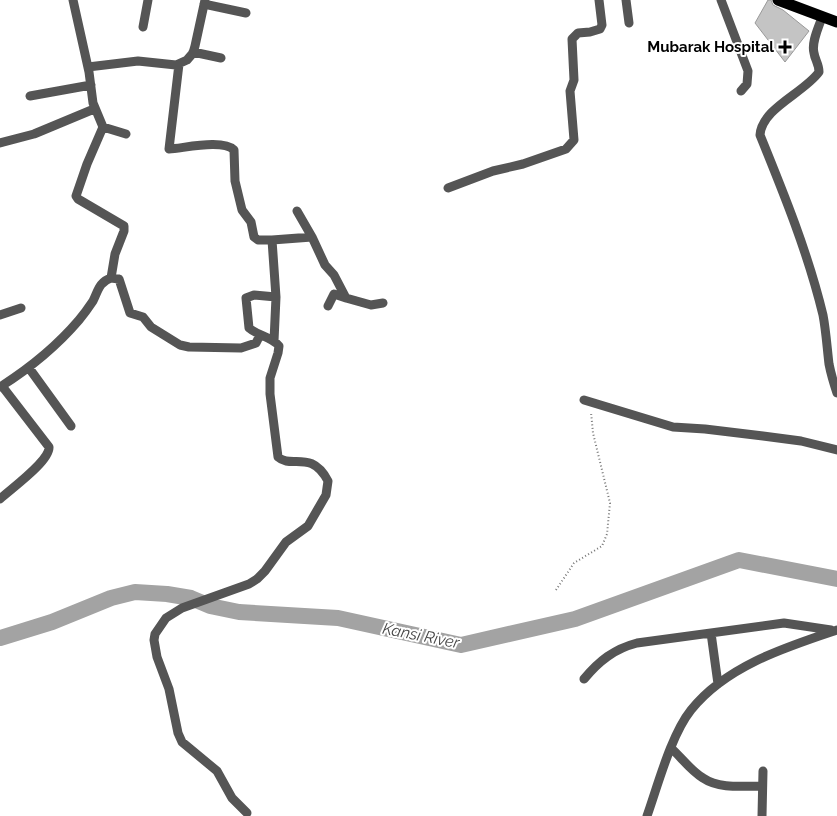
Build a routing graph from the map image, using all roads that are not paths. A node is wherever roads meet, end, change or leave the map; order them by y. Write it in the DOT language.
graph roads {
  1 [pos="73,0"];
  2 [pos="148,0"];
  3 [pos="599,0"];
  4 [pos="626,0"];
  5 [pos="721,0"];
  6 [pos="778,0"];
  7 [pos="204,2"];
  8 [pos="246,13"];
  9 [pos="822,17"];
  10 [pos="837,22"];
  11 [pos="629,23"];
  12 [pos="143,27"];
  13 [pos="193,52"];
  14 [pos="221,58"];
  15 [pos="179,64"];
  16 [pos="88,67"];
  17 [pos="91,85"];
  18 [pos="741,90"];
  19 [pos="30,96"];
  20 [pos="94,109"];
  21 [pos="103,127"];
  22 [pos="126,134"];
  23 [pos="0,144"];
  24 [pos="448,188"];
  25 [pos="297,211"];
  26 [pos="312,236"];
  27 [pos="272,240"];
  28 [pos="111,278"];
  29 [pos="276,297"];
  30 [pos="346,298"];
  31 [pos="383,303"];
  32 [pos="328,306"];
  33 [pos="21,308"];
  34 [pos="0,315"];
  35 [pos="260,335"];
  36 [pos="274,341"];
  37 [pos="28,368"];
  38 [pos="1,386"];
  39 [pos="837,393"];
  40 [pos="587,401"];
  41 [pos="71,426"];
  42 [pos="837,450"];
  43 [pos="0,498"];
  44 [pos="835,630"];
  45 [pos="711,633"];
  46 [pos="584,679"];
  47 [pos="718,684"];
  48 [pos="671,748"];
  49 [pos="763,771"];
  50 [pos="762,786"];
  51 [pos="247,813"];
  52 [pos="647,816"];
  53 [pos="762,816"];
  1 -- 16 [label="street"];
  2 -- 12 [label="street"];
  3 -- 24 [label="street"];
  4 -- 11 [label="street"];
  5 -- 18 [label="street"];
  6 -- 9 [label="main road"];
  7 -- 8 [label="street"];
  7 -- 13 [label="street"];
  9 -- 10 [label="main road"];
  9 -- 39 [label="street"];
  13 -- 14 [label="street"];
  13 -- 15 [label="street"];
  15 -- 16 [label="street"];
  15 -- 27 [label="street"];
  16 -- 17 [label="street"];
  17 -- 19 [label="street"];
  17 -- 20 [label="street"];
  20 -- 21 [label="street"];
  20 -- 23 [label="street"];
  21 -- 22 [label="street"];
  21 -- 28 [label="street"];
  25 -- 26 [label="street"];
  26 -- 27 [label="street"];
  26 -- 30 [label="street"];
  27 -- 29 [label="street"];
  28 -- 35 [label="street"];
  28 -- 37 [label="street"];
  29 -- 35 [label="street"];
  29 -- 36 [label="street"];
  30 -- 31 [label="street"];
  30 -- 32 [label="street"];
  33 -- 34 [label="street"];
  35 -- 36 [label="street"];
  36 -- 51 [label="street"];
  37 -- 38 [label="street"];
  37 -- 41 [label="street"];
  38 -- 43 [label="street"];
  40 -- 42 [label="street"];
  44 -- 45 [label="street"];
  44 -- 47 [label="street"];
  45 -- 46 [label="street"];
  45 -- 47 [label="street"];
  47 -- 48 [label="street"];
  48 -- 50 [label="street"];
  48 -- 52 [label="street"];
  49 -- 50 [label="street"];
  50 -- 53 [label="street"];
}
